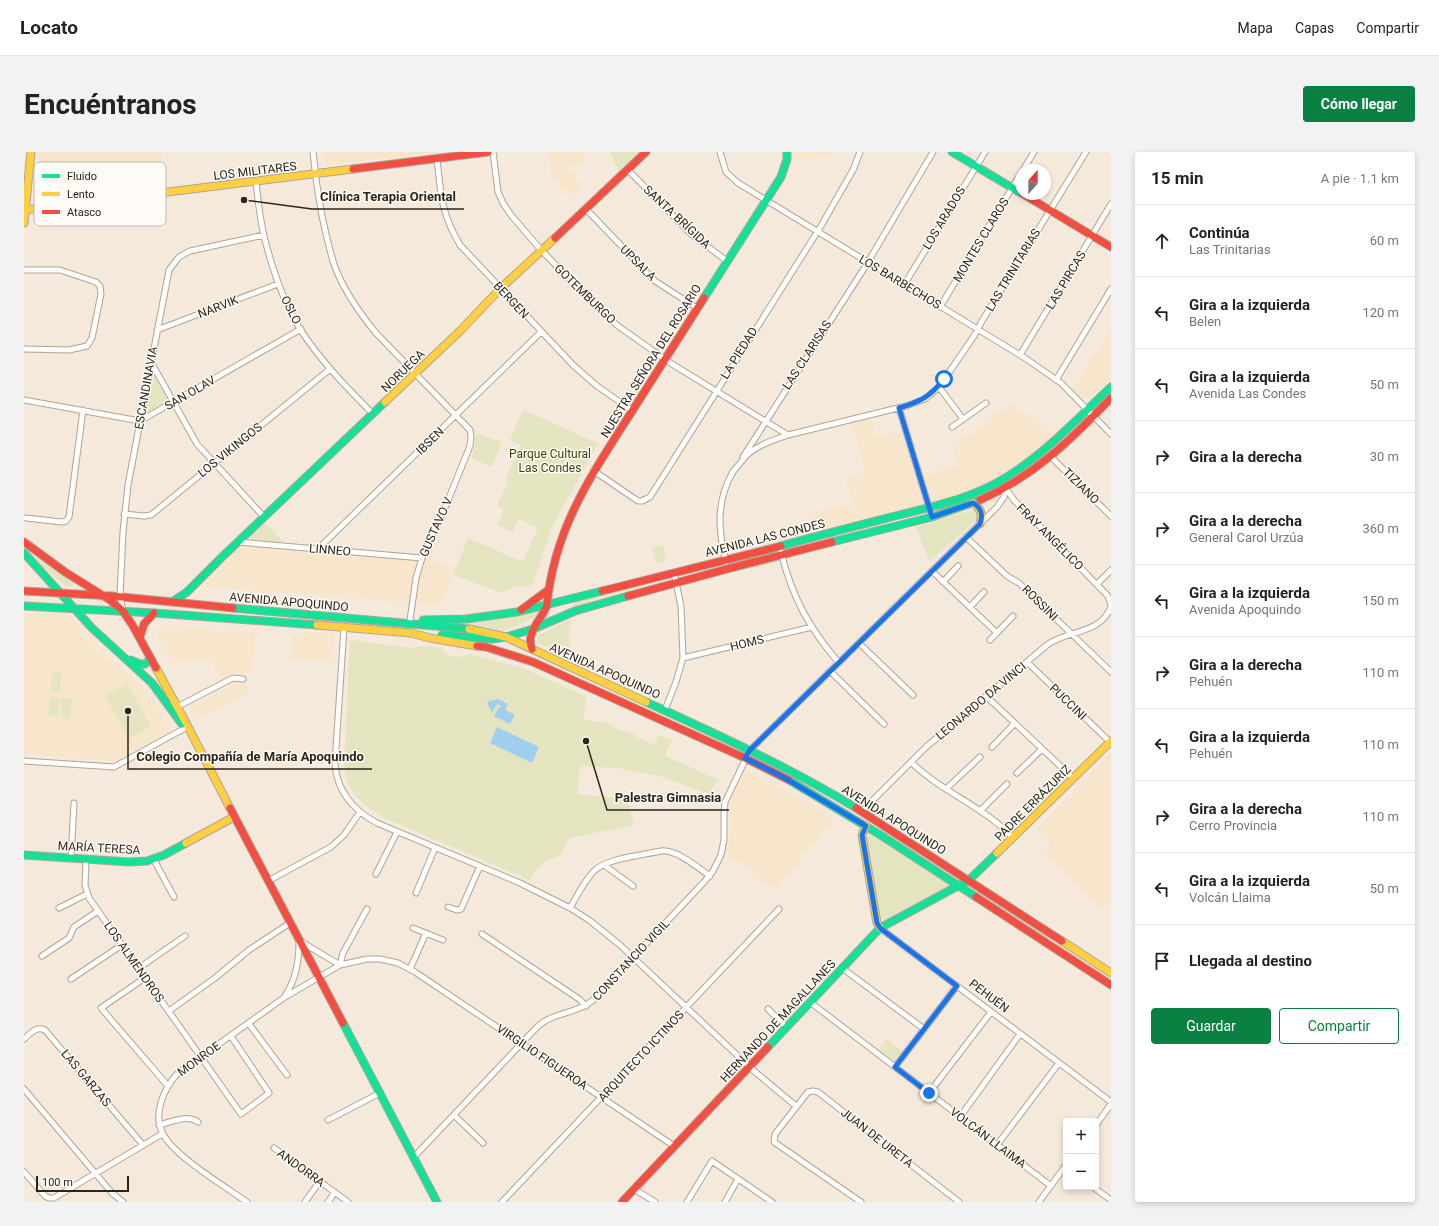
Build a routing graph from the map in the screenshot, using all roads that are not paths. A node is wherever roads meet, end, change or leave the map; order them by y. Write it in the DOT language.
graph roads {
  1 [pos="32,152"];
  2 [pos="312,152"];
  3 [pos="488,152"];
  4 [pos="493,152"];
  5 [pos="646,152"];
  6 [pos="720,152"];
  7 [pos="786,152"];
  8 [pos="860,152"];
  9 [pos="933,152"];
  10 [pos="952,152"];
  11 [pos="985,152"];
  12 [pos="1034,152"];
  13 [pos="1086,152"];
  14 [pos="436,159"];
  15 [pos="1027,164"];
  16 [pos="976,166"];
  17 [pos="628,170"];
  18 [pos="315,174"];
  19 [pos="256,182"];
  20 [pos="1015,182"];
  21 [pos="1012,187"];
  22 [pos="1015,189"];
  23 [pos="166,193"];
  24 [pos="1032,200"];
  25 [pos="766,201"];
  26 [pos="1111,204"];
  27 [pos="34,209"];
  28 [pos="586,209"];
  29 [pos="24,210"];
  30 [pos="1049,211"];
  31 [pos="24,223"];
  32 [pos="817,232"];
  33 [pos="264,235"];
  34 [pos="1092,236"];
  35 [pos="1111,247"];
  36 [pos="541,250"];
  37 [pos="727,261"];
  38 [pos="867,262"];
  39 [pos="24,270"];
  40 [pos="278,284"];
  41 [pos="904,285"];
  42 [pos="500,289"];
  43 [pos="1111,289"];
  44 [pos="940,307"];
  45 [pos="698,308"];
  46 [pos="300,329"];
  47 [pos="978,329"];
  48 [pos="157,330"];
  49 [pos="541,332"];
  50 [pos="24,348"];
  51 [pos="1020,355"];
  52 [pos="666,359"];
  53 [pos="151,362"];
  54 [pos="330,369"];
  55 [pos="416,373"];
  56 [pos="1056,380"];
  57 [pos="939,386"];
  58 [pos="1111,387"];
  59 [pos="716,391"];
  60 [pos="1111,398"];
  61 [pos="24,400"];
  62 [pos="173,402"];
  63 [pos="986,403"];
  64 [pos="899,408"];
  65 [pos="83,410"];
  66 [pos="1087,410"];
  67 [pos="632,411"];
  68 [pos="373,414"];
  69 [pos="456,416"];
  70 [pos="1093,417"];
  71 [pos="963,419"];
  72 [pos="140,421"];
  73 [pos="765,421"];
  74 [pos="952,427"];
  75 [pos="1111,434"];
  76 [pos="788,435"];
  77 [pos="1050,456"];
  78 [pos="213,463"];
  79 [pos="594,471"];
  80 [pos="732,474"];
  81 [pos="1006,488"];
  82 [pos="973,503"];
  83 [pos="929,508"];
  84 [pos="124,514"];
  85 [pos="1111,516"];
  86 [pos="264,517"];
  87 [pos="932,517"];
  88 [pos="26,518"];
  89 [pos="980,524"];
  90 [pos="966,537"];
  91 [pos="24,542"];
  92 [pos="238,542"];
  93 [pos="780,545"];
  94 [pos="318,549"];
  95 [pos="24,553"];
  96 [pos="782,555"];
  97 [pos="422,558"];
  98 [pos="725,559"];
  99 [pos="958,566"];
  100 [pos="727,569"];
  101 [pos="1111,570"];
  102 [pos="932,571"];
  103 [pos="674,573"];
  104 [pos="943,582"];
  105 [pos="676,584"];
  106 [pos="1097,584"];
  107 [pos="548,590"];
  108 [pos="24,591"];
  109 [pos="60,592"];
  110 [pos="984,592"];
  111 [pos="103,595"];
  112 [pos="120,596"];
  113 [pos="172,602"];
  114 [pos="547,605"];
  115 [pos="24,606"];
  116 [pos="1111,606"];
  117 [pos="970,607"];
  118 [pos="74,608"];
  119 [pos="123,611"];
  120 [pos="517,612"];
  121 [pos="154,613"];
  122 [pos="1013,616"];
  123 [pos="410,620"];
  124 [pos="388,621"];
  125 [pos="344,627"];
  126 [pos="812,627"];
  127 [pos="533,629"];
  128 [pos="411,633"];
  129 [pos="997,633"];
  130 [pos="1072,635"];
  131 [pos="140,637"];
  132 [pos="506,637"];
  133 [pos="990,640"];
  134 [pos="859,643"];
  135 [pos="532,649"];
  136 [pos="120,654"];
  137 [pos="683,658"];
  138 [pos="152,660"];
  139 [pos="1027,662"];
  140 [pos="838,663"];
  141 [pos="830,671"];
  142 [pos="1111,672"];
  143 [pos="243,679"];
  144 [pos="913,695"];
  145 [pos="986,696"];
  146 [pos="177,707"];
  147 [pos="665,710"];
  148 [pos="1015,723"];
  149 [pos="884,724"];
  150 [pos="187,727"];
  151 [pos="1110,741"];
  152 [pos="992,747"];
  153 [pos="1042,748"];
  154 [pos="750,750"];
  155 [pos="980,757"];
  156 [pos="745,758"];
  157 [pos="24,761"];
  158 [pos="911,762"];
  159 [pos="1017,773"];
  160 [pos="1073,778"];
  161 [pos="1007,784"];
  162 [pos="946,789"];
  163 [pos="74,803"];
  164 [pos="862,811"];
  165 [pos="980,811"];
  166 [pos="360,812"];
  167 [pos="234,818"];
  168 [pos="866,826"];
  169 [pos="885,826"];
  170 [pos="398,832"];
  171 [pos="1013,838"];
  172 [pos="435,848"];
  173 [pos="24,855"];
  174 [pos="71,859"];
  175 [pos="86,860"];
  176 [pos="154,860"];
  177 [pos="604,864"];
  178 [pos="480,866"];
  179 [pos="376,874"];
  180 [pos="710,876"];
  181 [pos="969,880"];
  182 [pos="268,882"];
  183 [pos="633,886"];
  184 [pos="959,886"];
  185 [pos="416,893"];
  186 [pos="87,894"];
  187 [pos="174,897"];
  188 [pos="448,907"];
  189 [pos="59,908"];
  190 [pos="570,908"];
  191 [pos="367,909"];
  192 [pos="779,909"];
  193 [pos="98,911"];
  194 [pos="290,923"];
  195 [pos="413,928"];
  196 [pos="880,928"];
  197 [pos="426,933"];
  198 [pos="482,934"];
  199 [pos="185,936"];
  200 [pos="299,940"];
  201 [pos="443,940"];
  202 [pos="122,945"];
  203 [pos="42,956"];
  204 [pos="633,957"];
  205 [pos="340,965"];
  206 [pos="139,968"];
  207 [pos="842,968"];
  208 [pos="410,969"];
  209 [pos="1111,973"];
  210 [pos="146,977"];
  211 [pos="319,977"];
  212 [pos="1098,977"];
  213 [pos="1111,977"];
  214 [pos="70,979"];
  215 [pos="1111,985"];
  216 [pos="957,986"];
  217 [pos="285,997"];
  218 [pos="810,1002"];
  219 [pos="586,1006"];
  220 [pos="687,1007"];
  221 [pos="768,1009"];
  222 [pos="169,1011"];
  223 [pos="991,1012"];
  224 [pos="248,1024"];
  225 [pos="786,1028"];
  226 [pos="924,1029"];
  227 [pos="1020,1034"];
  228 [pos="231,1036"];
  229 [pos="24,1039"];
  230 [pos="522,1044"];
  231 [pos="201,1057"];
  232 [pos="1059,1063"];
  233 [pos="750,1066"];
  234 [pos="895,1067"];
  235 [pos="286,1075"];
  236 [pos="168,1086"];
  237 [pos="24,1089"];
  238 [pos="380,1093"];
  239 [pos="929,1093"];
  240 [pos="602,1097"];
  241 [pos="1111,1103"];
  242 [pos="796,1106"];
  243 [pos="454,1115"];
  244 [pos="960,1117"];
  245 [pos="328,1120"];
  246 [pos="1099,1120"];
  247 [pos="198,1122"];
  248 [pos="159,1125"];
  249 [pos="162,1134"];
  250 [pos="483,1143"];
  251 [pos="142,1145"];
  252 [pos="997,1145"];
  253 [pos="674,1146"];
  254 [pos="274,1148"];
  255 [pos="413,1158"];
  256 [pos="1063,1170"];
  257 [pos="24,1172"];
  258 [pos="96,1174"];
  259 [pos="738,1179"];
  260 [pos="320,1181"];
  261 [pos="1050,1186"];
  262 [pos="634,1189"];
  263 [pos="1097,1190"];
  264 [pos="335,1192"];
  265 [pos="764,1196"];
  266 [pos="1040,1200"];
  267 [pos="1111,1200"];
  268 [pos="123,1202"];
  269 [pos="247,1202"];
  270 [pos="305,1202"];
  271 [pos="328,1202"];
  272 [pos="348,1202"];
  273 [pos="436,1202"];
  274 [pos="502,1202"];
  275 [pos="622,1202"];
  276 [pos="655,1202"];
  277 [pos="688,1202"];
  278 [pos="725,1202"];
  279 [pos="760,1202"];
  280 [pos="772,1202"];
  281 [pos="860,1202"];
  282 [pos="959,1202"];
  283 [pos="1046,1202"];
  1 -- 29 [label="main road"];
  2 -- 18 [label="street"];
  3 -- 14 [label="main road, LOS MILITARES"];
  4 -- 36 [label="street, GOTEMBURGO"];
  5 -- 17 [label="main road, NORUEGA"];
  6 -- 25 [label="street, LOS BARBECHOS"];
  7 -- 25 [label="main road, NUESTRA SEÑORA DEL ROSARIO"];
  8 -- 32 [label="street, LA PIEDAD"];
  9 -- 38 [label="street, LAS CLARISAS"];
  10 -- 16 [label="main road"];
  11 -- 16 [label="street, LOS ARADOS"];
  12 -- 15 [label="street"];
  13 -- 30 [label="street, LAS TRINITARIAS"];
  14 -- 18 [label="main road, LOS MILITARES"];
  14 -- 42 [label="street, BERGEN"];
  16 -- 21 [label="main road"];
  16 -- 41 [label="street, LOS ARADOS"];
  17 -- 28 [label="main road, NORUEGA"];
  17 -- 37 [label="street, SANTA BRÍGIDA"];
  18 -- 19 [label="main road, LOS MILITARES"];
  18 -- 55 [label="street"];
  19 -- 23 [label="main road, LOS MILITARES"];
  19 -- 33 [label="street, OSLO"];
  20 -- 21 [label="street, MONTES CLAROS"];
  21 -- 22 [label="main road"];
  21 -- 44 [label="street, MONTES CLAROS"];
  24 -- 30 [label="main road"];
  25 -- 32 [label="street, LOS BARBECHOS"];
  25 -- 37 [label="main road, NUESTRA SEÑORA DEL ROSARIO"];
  26 -- 34 [label="street, LAS PIRCAS"];
  27 -- 29 [label="main road, LOS MILITARES"];
  28 -- 36 [label="main road, NORUEGA"];
  28 -- 45 [label="street, UPSALA"];
  29 -- 31 [label="main road"];
  30 -- 34 [label="main road"];
  30 -- 47 [label="street, LAS TRINITARIAS"];
  32 -- 38 [label="street, LOS BARBECHOS"];
  32 -- 59 [label="street, LA PIEDAD"];
  33 -- 40 [label="street, OSLO"];
  33 -- 48 [label="street, ESCANDINAVIA"];
  34 -- 35 [label="main road"];
  34 -- 51 [label="street, LAS PIRCAS"];
  36 -- 42 [label="main road, NORUEGA"];
  36 -- 52 [label="street, GOTEMBURGO"];
  37 -- 45 [label="main road, NUESTRA SEÑORA DEL ROSARIO"];
  38 -- 41 [label="street, LOS BARBECHOS"];
  38 -- 73 [label="street, LAS CLARISAS"];
  39 -- 50 [label="street"];
  40 -- 46 [label="street, OSLO"];
  40 -- 48 [label="street, NARVIK"];
  41 -- 44 [label="street, LOS BARBECHOS"];
  42 -- 49 [label="street, BERGEN"];
  42 -- 55 [label="main road, NORUEGA"];
  43 -- 56 [label="street"];
  44 -- 47 [label="street, LOS BARBECHOS"];
  45 -- 52 [label="main road, NUESTRA SEÑORA DEL ROSARIO"];
  46 -- 54 [label="street, OSLO"];
  46 -- 62 [label="street, SAN OLAV"];
  47 -- 51 [label="street, LOS BARBECHOS"];
  47 -- 57 [label="street, LAS TRINITARIAS"];
  48 -- 53 [label="street, ESCANDINAVIA"];
  49 -- 67 [label="street, BERGEN"];
  49 -- 69 [label="street, IBSEN"];
  51 -- 56 [label="street, LOS BARBECHOS"];
  52 -- 59 [label="street, GOTEMBURGO"];
  52 -- 67 [label="main road, NUESTRA SEÑORA DEL ROSARIO"];
  53 -- 62 [label="street"];
  53 -- 72 [label="street, ESCANDINAVIA"];
  54 -- 68 [label="street, OSLO"];
  54 -- 78 [label="street, LOS VIKINGOS"];
  55 -- 68 [label="main road, NORUEGA"];
  55 -- 69 [label="street"];
  56 -- 66 [label="street, LOS BARBECHOS"];
  57 -- 64 [label="street, LAS TRINITARIAS"];
  57 -- 71 [label="street"];
  58 -- 66 [label="main road, AVENIDA LAS CONDES"];
  59 -- 73 [label="street, GOTEMBURGO"];
  59 -- 79 [label="street, LA PIEDAD"];
  60 -- 70 [label="main road, AVENIDA LAS CONDES"];
  61 -- 65 [label="street"];
  62 -- 72 [label="street, SAN OLAV"];
  62 -- 78 [label="street"];
  63 -- 71 [label="street"];
  64 -- 76 [label="street, LAS TRINITARIAS"];
  64 -- 83 [label="street"];
  65 -- 72 [label="street"];
  65 -- 88 [label="street"];
  66 -- 70 [label="street, LOS BARBECHOS"];
  66 -- 83 [label="main road, AVENIDA LAS CONDES"];
  67 -- 79 [label="main road, NUESTRA SEÑORA DEL ROSARIO"];
  68 -- 86 [label="main road, NORUEGA"];
  69 -- 94 [label="street, IBSEN"];
  69 -- 97 [label="street, GUSTAVO V"];
  70 -- 75 [label="street, LOS BARBECHOS"];
  70 -- 77 [label="main road, AVENIDA LAS CONDES"];
  71 -- 74 [label="street"];
  72 -- 84 [label="street, ESCANDINAVIA"];
  73 -- 76 [label="street, GOTEMBURGO"];
  73 -- 80 [label="street, LAS CLARISAS"];
  76 -- 80 [label="street, LAS TRINITARIAS"];
  77 -- 81 [label="main road, AVENIDA LAS CONDES"];
  77 -- 85 [label="street, TIZIANO"];
  78 -- 84 [label="street, LOS VIKINGOS"];
  78 -- 86 [label="street"];
  79 -- 107 [label="main road, NUESTRA SEÑORA DEL ROSARIO"];
  80 -- 98 [label="street, LAS CLARISAS"];
  81 -- 82 [label="main road, AVENIDA LAS CONDES"];
  81 -- 89 [label="street, CONSTANCIO VIGIL"];
  81 -- 106 [label="street, FRAY ANGÉLICO"];
  82 -- 87 [label="main road, AVENIDA LAS CONDES"];
  82 -- 89 [label="main road"];
  83 -- 87 [label="street"];
  83 -- 93 [label="main road, AVENIDA LAS CONDES"];
  84 -- 112 [label="street, ESCANDINAVIA"];
  86 -- 92 [label="main road, NORUEGA"];
  87 -- 96 [label="main road, AVENIDA LAS CONDES"];
  89 -- 90 [label="street, CONSTANCIO VIGIL"];
  90 -- 102 [label="street, CONSTANCIO VIGIL"];
  90 -- 130 [label="street, ROSSINI"];
  91 -- 111 [label="main road"];
  92 -- 94 [label="street, LINNEO"];
  92 -- 113 [label="main road, NORUEGA"];
  93 -- 96 [label="street"];
  93 -- 98 [label="main road, AVENIDA LAS CONDES"];
  94 -- 97 [label="street, LINNEO"];
  95 -- 109 [label="main road"];
  96 -- 100 [label="main road, AVENIDA LAS CONDES"];
  96 -- 126 [label="street"];
  97 -- 123 [label="street, GUSTAVO V"];
  98 -- 100 [label="street, LAS CLARISAS"];
  98 -- 103 [label="main road, AVENIDA LAS CONDES"];
  99 -- 104 [label="street"];
  100 -- 105 [label="main road, AVENIDA LAS CONDES"];
  101 -- 106 [label="street"];
  102 -- 104 [label="street"];
  102 -- 134 [label="street, CONSTANCIO VIGIL"];
  103 -- 105 [label="street"];
  103 -- 114 [label="main road, AVENIDA LAS CONDES"];
  104 -- 117 [label="street"];
  105 -- 127 [label="main road, AVENIDA LAS CONDES"];
  105 -- 137 [label="street"];
  106 -- 116 [label="street, LEONARDO DA VINCI"];
  107 -- 114 [label="main road, NUESTRA SEÑORA DEL ROSARIO"];
  107 -- 120 [label="main road"];
  108 -- 109 [label="main road, AVENIDA APOQUINDO"];
  109 -- 111 [label="main road, AVENIDA APOQUINDO"];
  109 -- 118 [label="main road"];
  110 -- 117 [label="street"];
  111 -- 112 [label="main road, AVENIDA APOQUINDO"];
  111 -- 119 [label="main road"];
  112 -- 113 [label="main road, AVENIDA APOQUINDO"];
  112 -- 119 [label="street, ESCANDINAVIA"];
  113 -- 124 [label="main road, AVENIDA APOQUINDO"];
  114 -- 120 [label="main road, AVENIDA LAS CONDES"];
  114 -- 127 [label="main road"];
  115 -- 118 [label="main road, AVENIDA APOQUINDO"];
  116 -- 130 [label="street, LEONARDO DA VINCI"];
  117 -- 129 [label="street"];
  118 -- 119 [label="main road, AVENIDA APOQUINDO"];
  118 -- 136 [label="main road"];
  119 -- 121 [label="main road, AVENIDA APOQUINDO"];
  119 -- 131 [label="main road"];
  120 -- 123 [label="main road, AVENIDA LAS CONDES"];
  121 -- 125 [label="main road, AVENIDA APOQUINDO"];
  121 -- 131 [label="main road"];
  122 -- 129 [label="street"];
  123 -- 124 [label="main road, AVENIDA LAS CONDES"];
  124 -- 132 [label="main road, AVENIDA APOQUINDO"];
  125 -- 128 [label="main road, AVENIDA APOQUINDO"];
  125 -- 166 [label="street"];
  126 -- 137 [label="street, HOMS"];
  126 -- 140 [label="street"];
  127 -- 132 [label="main road, AVENIDA LAS CONDES"];
  127 -- 135 [label="main road"];
  128 -- 132 [label="main road, AVENIDA LAS CONDES"];
  128 -- 156 [label="main road, AVENIDA APOQUINDO"];
  129 -- 133 [label="street"];
  130 -- 139 [label="street, LEONARDO DA VINCI"];
  130 -- 142 [label="street, ROSSINI"];
  131 -- 138 [label="main road"];
  132 -- 135 [label="main road, AVENIDA APOQUINDO"];
  134 -- 140 [label="street, CONSTANCIO VIGIL"];
  134 -- 144 [label="street"];
  135 -- 147 [label="main road, AVENIDA APOQUINDO"];
  136 -- 138 [label="main road"];
  136 -- 150 [label="main road"];
  137 -- 147 [label="street"];
  138 -- 146 [label="main road"];
  139 -- 145 [label="street, LEONARDO DA VINCI"];
  139 -- 151 [label="street, PUCCINI"];
  140 -- 141 [label="street, CONSTANCIO VIGIL"];
  141 -- 149 [label="street"];
  141 -- 154 [label="street, CONSTANCIO VIGIL"];
  143 -- 146 [label="street"];
  145 -- 148 [label="street"];
  145 -- 158 [label="street, LEONARDO DA VINCI"];
  146 -- 150 [label="main road"];
  147 -- 154 [label="main road, AVENIDA APOQUINDO"];
  148 -- 152 [label="street"];
  148 -- 153 [label="street"];
  150 -- 157 [label="street"];
  150 -- 167 [label="main road"];
  151 -- 160 [label="main road, PADRE ERRÁZURIZ"];
  153 -- 159 [label="street"];
  153 -- 160 [label="street"];
  154 -- 156 [label="street, CONSTANCIO VIGIL"];
  154 -- 164 [label="main road, AVENIDA APOQUINDO"];
  155 -- 162 [label="street"];
  156 -- 168 [label="main road, AVENIDA APOQUINDO"];
  156 -- 180 [label="street, CONSTANCIO VIGIL"];
  158 -- 162 [label="street"];
  158 -- 164 [label="street, LEONARDO DA VINCI"];
  160 -- 171 [label="main road, PADRE ERRÁZURIZ"];
  161 -- 165 [label="street"];
  162 -- 165 [label="street"];
  163 -- 174 [label="street"];
  164 -- 169 [label="main road, AVENIDA APOQUINDO"];
  165 -- 171 [label="street"];
  166 -- 170 [label="street"];
  166 -- 182 [label="street"];
  167 -- 176 [label="main road, MARÍA TERESA"];
  167 -- 182 [label="main road"];
  168 -- 169 [label="main road"];
  168 -- 184 [label="main road, AVENIDA APOQUINDO"];
  168 -- 196 [label="main road"];
  169 -- 181 [label="main road, AVENIDA APOQUINDO"];
  170 -- 172 [label="street"];
  170 -- 179 [label="street"];
  171 -- 181 [label="main road, PADRE ERRÁZURIZ"];
  172 -- 178 [label="street"];
  172 -- 185 [label="street"];
  173 -- 174 [label="main road, MARÍA TERESA"];
  174 -- 175 [label="main road, MARÍA TERESA"];
  175 -- 176 [label="main road, MARÍA TERESA"];
  175 -- 186 [label="street, LOS ALMENDROS"];
  176 -- 187 [label="street"];
  177 -- 180 [label="street"];
  177 -- 183 [label="street"];
  177 -- 190 [label="street"];
  178 -- 188 [label="street"];
  178 -- 190 [label="street"];
  180 -- 204 [label="street, CONSTANCIO VIGIL"];
  181 -- 184 [label="main road, HERNANDO DE MAGALLANES"];
  181 -- 209 [label="main road, AVENIDA APOQUINDO"];
  182 -- 194 [label="main road"];
  184 -- 196 [label="main road, HERNANDO DE MAGALLANES"];
  184 -- 212 [label="main road, AVENIDA APOQUINDO"];
  186 -- 189 [label="street"];
  186 -- 193 [label="street, LOS ALMENDROS"];
  190 -- 204 [label="street"];
  191 -- 205 [label="street"];
  192 -- 220 [label="street, ARQUITECTO ICTINOS"];
  193 -- 202 [label="street, LOS ALMENDROS"];
  193 -- 203 [label="street"];
  194 -- 200 [label="main road"];
  194 -- 222 [label="street"];
  195 -- 197 [label="street"];
  196 -- 207 [label="main road, HERNANDO DE MAGALLANES"];
  196 -- 216 [label="street, PEHUÉN"];
  197 -- 201 [label="street"];
  197 -- 208 [label="street"];
  198 -- 219 [label="street"];
  199 -- 206 [label="street"];
  200 -- 205 [label="street"];
  200 -- 211 [label="main road"];
  200 -- 217 [label="street, MONROE"];
  202 -- 206 [label="street, LOS ALMENDROS"];
  202 -- 214 [label="street"];
  204 -- 219 [label="street, CONSTANCIO VIGIL"];
  204 -- 220 [label="street"];
  205 -- 208 [label="street, VIRGILIO FIGUEROA"];
  205 -- 211 [label="street, VIRGILIO FIGUEROA"];
  206 -- 210 [label="street, LOS ALMENDROS"];
  207 -- 218 [label="main road, HERNANDO DE MAGALLANES"];
  207 -- 226 [label="street"];
  208 -- 230 [label="street, VIRGILIO FIGUEROA"];
  210 -- 222 [label="street, LOS ALMENDROS"];
  210 -- 236 [label="street"];
  211 -- 217 [label="street, MONROE"];
  211 -- 238 [label="main road"];
  212 -- 213 [label="main road"];
  212 -- 215 [label="main road, AVENIDA APOQUINDO"];
  216 -- 223 [label="street, PEHUÉN"];
  216 -- 226 [label="street"];
  217 -- 224 [label="street, MONROE"];
  218 -- 225 [label="main road, HERNANDO DE MAGALLANES"];
  218 -- 234 [label="street, VOLCÁN LLAIMA"];
  219 -- 230 [label="street, CONSTANCIO VIGIL"];
  220 -- 233 [label="street"];
  220 -- 240 [label="street, ARQUITECTO ICTINOS"];
  221 -- 225 [label="street"];
  222 -- 231 [label="street, LOS ALMENDROS"];
  223 -- 227 [label="street, PEHUÉN"];
  223 -- 239 [label="street"];
  224 -- 228 [label="street, MONROE"];
  224 -- 235 [label="street"];
  225 -- 233 [label="main road, HERNANDO DE MAGALLANES"];
  226 -- 234 [label="street"];
  227 -- 232 [label="street, PEHUÉN"];
  227 -- 244 [label="street"];
  228 -- 231 [label="street, MONROE"];
  228 -- 231 [label="street, LOS ALMENDROS"];
  229 -- 251 [label="street, LAS GARZAS"];
  230 -- 240 [label="street, VIRGILIO FIGUEROA"];
  230 -- 243 [label="street, CONSTANCIO VIGIL"];
  231 -- 236 [label="street, MONROE"];
  232 -- 241 [label="street, PEHUÉN"];
  232 -- 252 [label="street"];
  233 -- 242 [label="street"];
  233 -- 253 [label="main road, HERNANDO DE MAGALLANES"];
  234 -- 239 [label="street, VOLCÁN LLAIMA"];
  236 -- 248 [label="street, MONROE"];
  237 -- 258 [label="street"];
  238 -- 245 [label="street"];
  238 -- 255 [label="main road"];
  239 -- 244 [label="street, VOLCÁN LLAIMA"];
  240 -- 253 [label="street, VIRGILIO FIGUEROA"];
  240 -- 274 [label="street, ARQUITECTO ICTINOS"];
  241 -- 246 [label="street"];
  242 -- 281 [label="street, JUAN DE URETA"];
  242 -- 282 [label="street, JUAN DE URETA"];
  243 -- 250 [label="street"];
  243 -- 255 [label="street, CONSTANCIO VIGIL"];
  244 -- 252 [label="street, VOLCÁN LLAIMA"];
  247 -- 248 [label="street"];
  248 -- 249 [label="street, MONROE"];
  249 -- 251 [label="street"];
  249 -- 269 [label="street, MONROE"];
  251 -- 258 [label="street"];
  252 -- 261 [label="street, VOLCÁN LLAIMA"];
  253 -- 262 [label="main road, HERNANDO DE MAGALLANES"];
  254 -- 260 [label="street, ANDORRA"];
  255 -- 273 [label="main road"];
  256 -- 261 [label="street"];
  257 -- 258 [label="street"];
  258 -- 268 [label="street"];
  259 -- 265 [label="street"];
  259 -- 277 [label="street"];
  259 -- 278 [label="street"];
  260 -- 264 [label="street, ANDORRA"];
  260 -- 270 [label="street"];
  261 -- 266 [label="street"];
  262 -- 275 [label="main road, HERNANDO DE MAGALLANES"];
  262 -- 276 [label="street"];
  263 -- 267 [label="street"];
  264 -- 271 [label="street"];
  264 -- 272 [label="street, ANDORRA"];
  265 -- 279 [label="street"];
  265 -- 280 [label="street"];
  266 -- 283 [label="street"];
}
